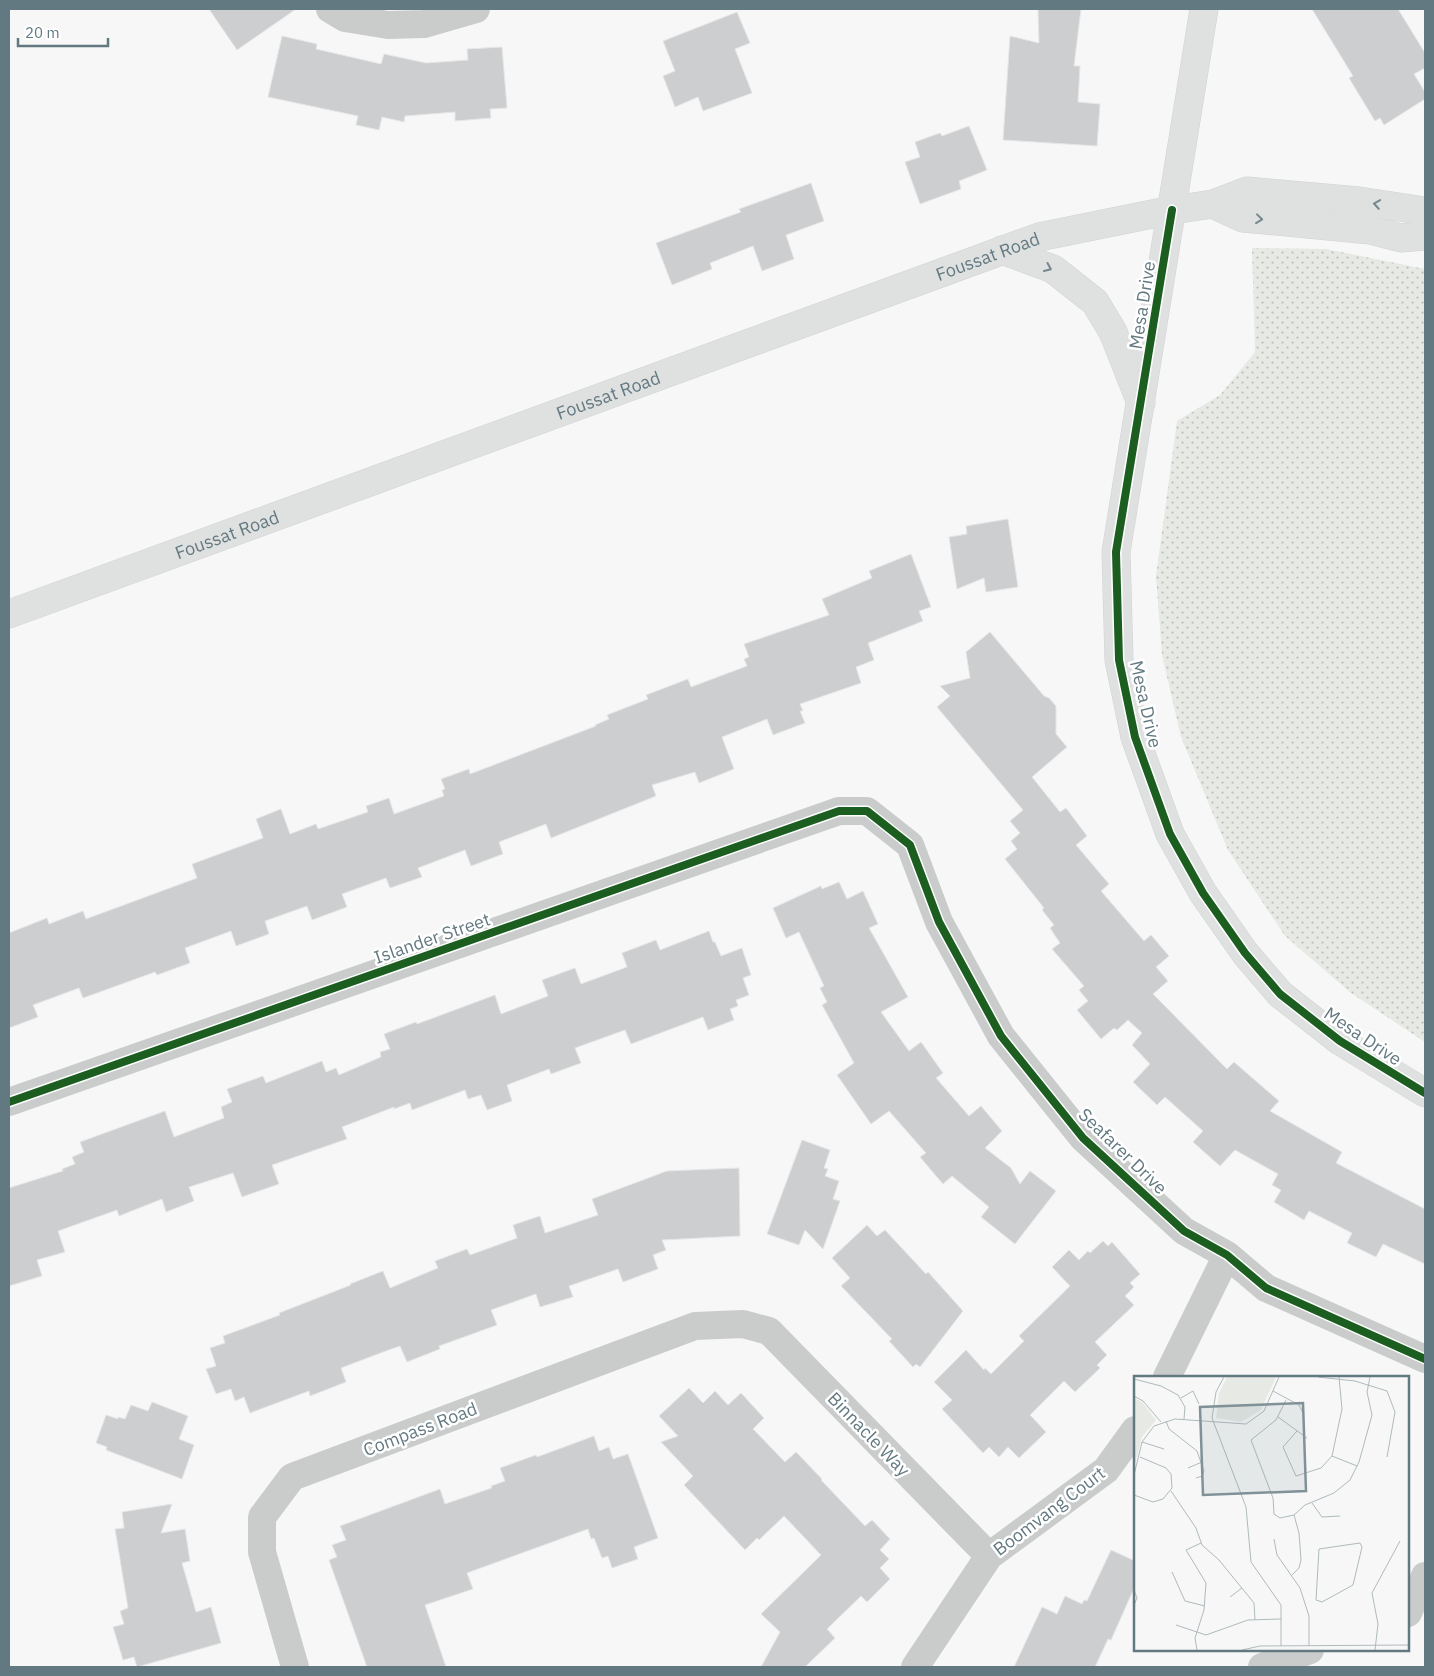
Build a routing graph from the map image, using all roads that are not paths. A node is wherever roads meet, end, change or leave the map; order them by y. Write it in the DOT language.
graph roads {
  1 [pos="330,9"];
  2 [pos="476,9"];
  3 [pos="1204,9"];
  4 [pos="1213,204"];
  5 [pos="1172,210"];
  6 [pos="1425,211"];
  7 [pos="1425,236"];
  8 [pos="1002,250"];
  9 [pos="1141,403"];
  10 [pos="9,614"];
  11 [pos="867,812"];
  12 [pos="1425,1093"];
  13 [pos="9,1102"];
  14 [pos="1227,1255"];
  15 [pos="743,1324"];
  16 [pos="1425,1359"];
  17 [pos="1167,1376"];
  18 [pos="1134,1431"];
  19 [pos="989,1556"];
  20 [pos="1425,1576"];
  21 [pos="1409,1612"];
  22 [pos="1307,1651"];
  23 [pos="295,1667"];
  24 [pos="915,1667"];
  25 [pos="1262,1667"];
  1 -- 2 [label="street"];
  3 -- 5 [label="main road, Mesa Drive"];
  4 -- 5 [label="main road, Foussat Road"];
  6 -- 4 [label="main road, Foussat Road, one-way"];
  4 -- 7 [label="main road, one-way"];
  5 -- 8 [label="main road, Foussat Road"];
  5 -- 9 [label="main road, Mesa Drive"];
  8 -- 9 [label="main road, one-way"];
  8 -- 10 [label="main road, Foussat Road"];
  9 -- 12 [label="main road, Mesa Drive"];
  11 -- 13 [label="street, Islander Street"];
  11 -- 14 [label="street, Seafarer Drive"];
  14 -- 16 [label="street, Seafarer Drive"];
  14 -- 17 [label="street"];
  15 -- 19 [label="street, Binnacle Way"];
  15 -- 23 [label="street, Compass Road"];
  18 -- 19 [label="street, Boomvang Court"];
  19 -- 24 [label="street, Boomvang Court"];
  20 -- 21 [label="street"];
  22 -- 25 [label="street"];
}
